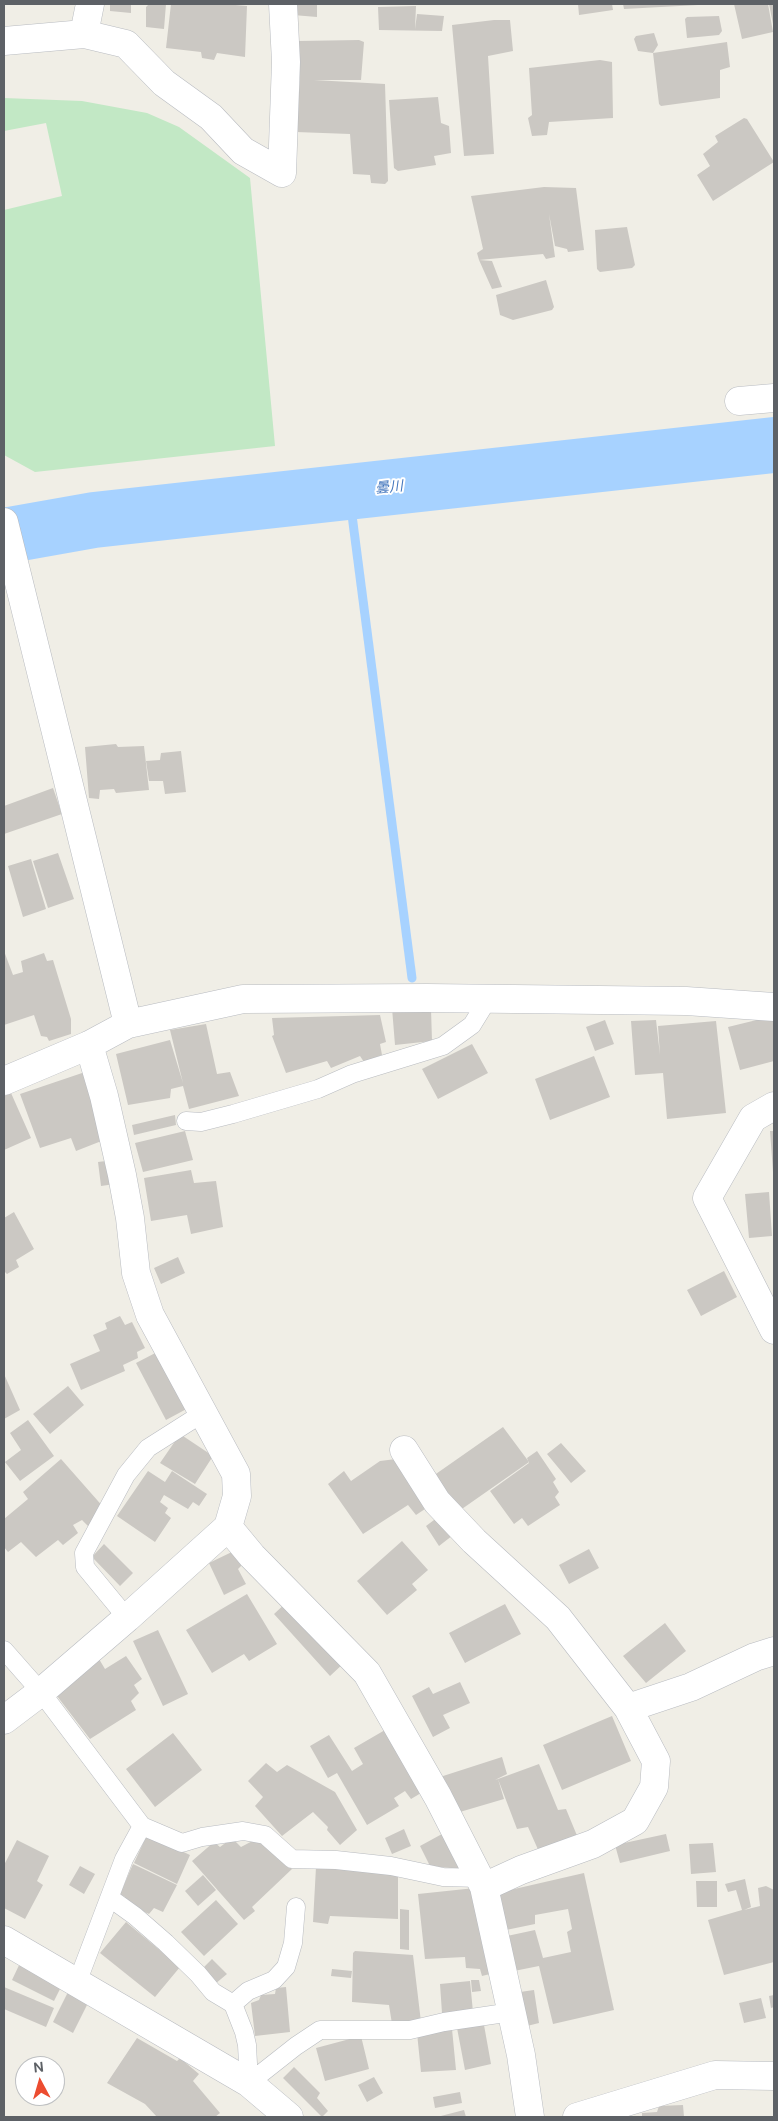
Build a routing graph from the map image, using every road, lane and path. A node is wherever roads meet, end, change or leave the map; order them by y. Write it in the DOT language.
graph roads {
  1 [pos="90,4"];
  2 [pos="283,4"];
  3 [pos="84,34"];
  4 [pos="4,41"];
  5 [pos="774,398"];
  6 [pos="738,401"];
  7 [pos="4,522"];
  8 [pos="488,999"];
  9 [pos="774,1007"];
  10 [pos="128,1024"];
  11 [pos="89,1045"];
  12 [pos="4,1081"];
  13 [pos="774,1106"];
  14 [pos="186,1121"];
  15 [pos="764,1286"];
  16 [pos="774,1330"];
  17 [pos="203,1413"];
  18 [pos="404,1450"];
  19 [pos="228,1527"];
  20 [pos="126,1618"];
  21 [pos="4,1650"];
  22 [pos="774,1651"];
  23 [pos="41,1692"];
  24 [pos="628,1708"];
  25 [pos="4,1720"];
  26 [pos="142,1826"];
  27 [pos="482,1882"];
  28 [pos="110,1898"];
  29 [pos="296,1907"];
  30 [pos="4,1940"];
  31 [pos="77,1983"];
  32 [pos="233,2004"];
  33 [pos="512,2012"];
  34 [pos="774,2076"];
  35 [pos="249,2083"];
  36 [pos="289,2117"];
  37 [pos="530,2117"];
  38 [pos="576,2117"];
  1 -- 3 [label="street"];
  2 -- 3 [label="street"];
  3 -- 4 [label="street"];
  5 -- 6 [label="street"];
  7 -- 10 [label="street"];
  8 -- 9 [label="street"];
  8 -- 10 [label="street"];
  8 -- 14 [label="lane"];
  10 -- 11 [label="street"];
  11 -- 12 [label="street"];
  11 -- 17 [label="street"];
  13 -- 15 [label="street"];
  15 -- 16 [label="street"];
  17 -- 19 [label="street"];
  17 -- 20 [label="lane"];
  18 -- 24 [label="street"];
  19 -- 20 [label="street"];
  19 -- 27 [label="street"];
  20 -- 23 [label="street"];
  21 -- 23 [label="lane"];
  22 -- 24 [label="street"];
  23 -- 25 [label="street"];
  23 -- 26 [label="lane"];
  24 -- 27 [label="street"];
  26 -- 27 [label="lane"];
  26 -- 28 [label="lane"];
  27 -- 33 [label="street"];
  28 -- 31 [label="lane"];
  28 -- 32 [label="lane"];
  29 -- 32 [label="lane"];
  30 -- 31 [label="street"];
  31 -- 35 [label="street"];
  32 -- 35 [label="lane"];
  33 -- 35 [label="lane"];
  33 -- 37 [label="street"];
  34 -- 38 [label="street"];
  35 -- 36 [label="street"];
}
